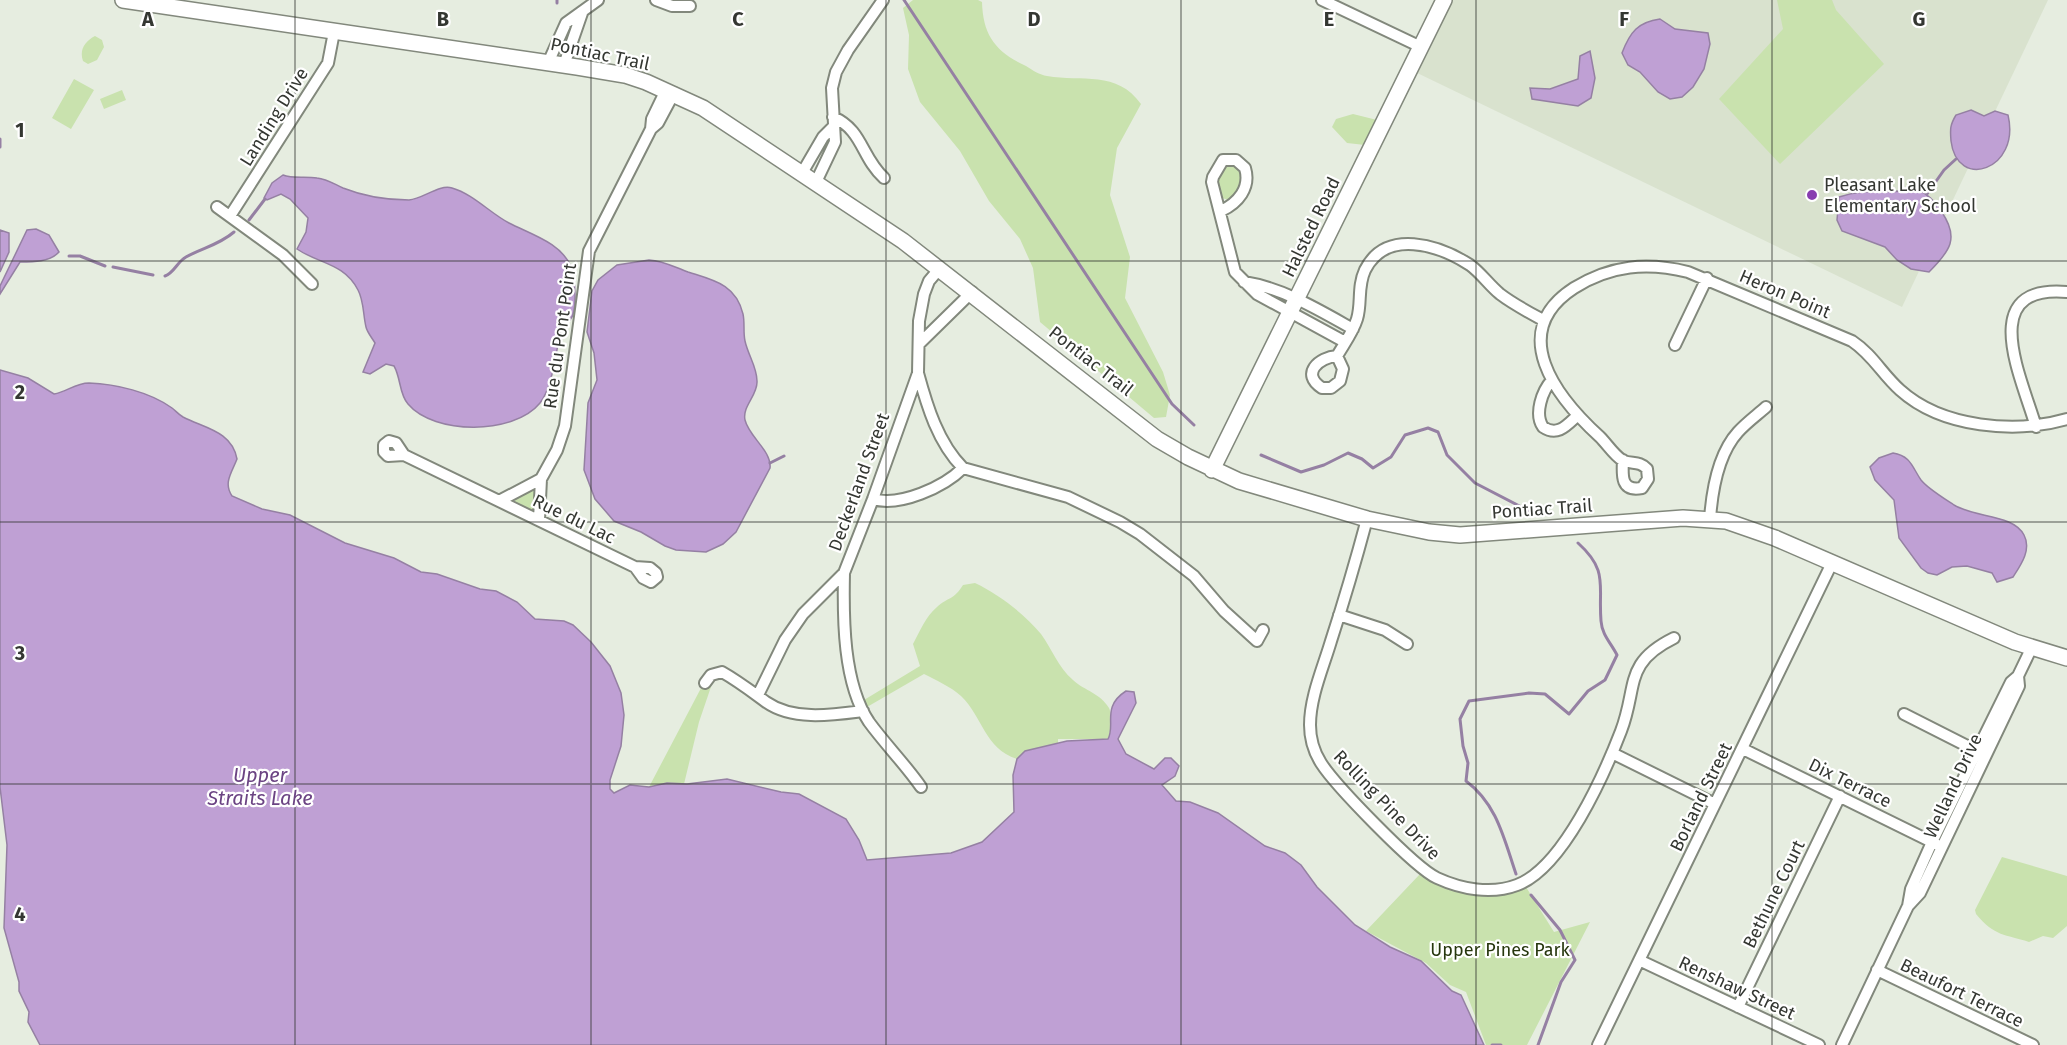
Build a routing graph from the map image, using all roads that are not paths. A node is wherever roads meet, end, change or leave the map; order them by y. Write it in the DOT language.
graph roads {
  1 [pos="127,0"];
  2 [pos="598,0"];
  3 [pos="656,0"];
  4 [pos="883,0"];
  5 [pos="1322,0"];
  6 [pos="1444,0"];
  7 [pos="690,6"];
  8 [pos="582,13"];
  9 [pos="334,32"];
  10 [pos="1421,47"];
  11 [pos="548,63"];
  12 [pos="564,65"];
  13 [pos="670,92"];
  14 [pos="833,122"];
  15 [pos="802,172"];
  16 [pos="884,178"];
  17 [pos="816,182"];
  18 [pos="217,207"];
  19 [pos="1221,211"];
  20 [pos="230,216"];
  21 [pos="940,268"];
  22 [pos="1707,279"];
  23 [pos="312,284"];
  24 [pos="972,292"];
  25 [pos="2067,292"];
  26 [pos="1294,306"];
  27 [pos="1543,320"];
  28 [pos="1353,328"];
  29 [pos="1346,342"];
  30 [pos="920,343"];
  31 [pos="1675,345"];
  32 [pos="1338,356"];
  33 [pos="918,373"];
  34 [pos="1552,380"];
  35 [pos="1766,407"];
  36 [pos="1578,415"];
  37 [pos="2067,419"];
  38 [pos="2036,427"];
  39 [pos="404,455"];
  40 [pos="1623,460"];
  41 [pos="963,468"];
  42 [pos="1212,470"];
  43 [pos="541,479"];
  44 [pos="873,499"];
  45 [pos="499,501"];
  46 [pos="1367,519"];
  47 [pos="1710,519"];
  48 [pos="539,520"];
  49 [pos="1832,563"];
  50 [pos="635,567"];
  51 [pos="844,573"];
  52 [pos="1339,615"];
  53 [pos="1263,630"];
  54 [pos="1674,638"];
  55 [pos="1407,644"];
  56 [pos="2031,649"];
  57 [pos="2067,658"];
  58 [pos="705,682"];
  59 [pos="758,695"];
  60 [pos="863,711"];
  61 [pos="1904,714"];
  62 [pos="1743,748"];
  63 [pos="1612,753"];
  64 [pos="1981,753"];
  65 [pos="921,787"];
  66 [pos="1840,796"];
  67 [pos="1715,804"];
  68 [pos="1932,842"];
  69 [pos="1943,847"];
  70 [pos="1908,906"];
  71 [pos="1641,961"];
  72 [pos="1877,970"];
  73 [pos="1738,1006"];
  74 [pos="1598,1045"];
  75 [pos="1819,1045"];
  76 [pos="1842,1045"];
  77 [pos="2033,1045"];
  1 -- 9 [label="main road, Pontiac Trail"];
  2 -- 8 [label="street"];
  3 -- 7 [label="street"];
  4 -- 14 [label="street"];
  5 -- 10 [label="street"];
  6 -- 10 [label="main road, Halsted Road"];
  8 -- 11 [label="street"];
  8 -- 12 [label="street"];
  9 -- 11 [label="main road, Pontiac Trail"];
  9 -- 20 [label="street, Landing Drive"];
  10 -- 26 [label="main road, Halsted Road"];
  11 -- 12 [label="main road, Pontiac Trail"];
  12 -- 13 [label="main road, Pontiac Trail"];
  13 -- 15 [label="main road, Pontiac Trail"];
  13 -- 43 [label="street, Rue du Pont Point"];
  14 -- 15 [label="street"];
  14 -- 16 [label="street"];
  14 -- 17 [label="street"];
  15 -- 17 [label="main road, Pontiac Trail"];
  17 -- 21 [label="main road, Pontiac Trail"];
  18 -- 20 [label="street"];
  19 -- 19 [label="street"];
  19 -- 26 [label="street"];
  20 -- 23 [label="street"];
  21 -- 24 [label="main road, Pontiac Trail"];
  21 -- 30 [label="street, Deckerland Street"];
  22 -- 27 [label="street, Heron Point"];
  22 -- 31 [label="street"];
  22 -- 38 [label="street, Heron Point"];
  24 -- 30 [label="street"];
  24 -- 42 [label="main road, Pontiac Trail"];
  25 -- 38 [label="street"];
  26 -- 28 [label="street"];
  26 -- 29 [label="street"];
  26 -- 42 [label="main road, Halsted Road"];
  27 -- 28 [label="street"];
  27 -- 34 [label="street"];
  28 -- 29 [label="street"];
  29 -- 32 [label="street"];
  30 -- 33 [label="street, Deckerland Street"];
  33 -- 41 [label="street"];
  33 -- 44 [label="street, Deckerland Street"];
  34 -- 36 [label="street"];
  34 -- 36 [label="street"];
  35 -- 47 [label="street"];
  36 -- 40 [label="street"];
  37 -- 38 [label="street, Heron Point"];
  39 -- 45 [label="street, Rue du Lac"];
  41 -- 44 [label="street"];
  41 -- 53 [label="street"];
  42 -- 46 [label="main road, Pontiac Trail"];
  43 -- 45 [label="street, Rue du Lac"];
  43 -- 48 [label="street, Rue du Pont Point"];
  44 -- 51 [label="street, Deckerland Street"];
  45 -- 48 [label="street, Rue du Lac"];
  46 -- 47 [label="main road, Pontiac Trail"];
  46 -- 52 [label="street, Rolling Pine Drive"];
  47 -- 49 [label="main road, Pontiac Trail"];
  48 -- 50 [label="street, Rue du Lac"];
  49 -- 56 [label="main road, Pontiac Trail"];
  49 -- 62 [label="street, Borland Street"];
  51 -- 59 [label="street, Deckerland Street"];
  51 -- 60 [label="street"];
  52 -- 55 [label="street"];
  52 -- 63 [label="street, Rolling Pine Drive"];
  54 -- 63 [label="street, Rolling Pine Drive"];
  56 -- 57 [label="main road, Pontiac Trail"];
  56 -- 64 [label="street, Welland Drive"];
  58 -- 59 [label="street"];
  59 -- 60 [label="street"];
  60 -- 65 [label="street"];
  61 -- 64 [label="street"];
  62 -- 66 [label="street, Dix Terrace"];
  62 -- 67 [label="street, Borland Street"];
  63 -- 67 [label="street"];
  64 -- 68 [label="street, Welland Drive"];
  64 -- 69 [label="street, Welland Drive"];
  66 -- 68 [label="street, Dix Terrace"];
  66 -- 73 [label="street, Bethune Court"];
  67 -- 71 [label="street, Borland Street"];
  68 -- 69 [label="street, Dix Terrace"];
  68 -- 70 [label="street, Welland Drive"];
  69 -- 70 [label="street, Welland Drive"];
  70 -- 72 [label="street, Welland Drive"];
  71 -- 73 [label="street, Renshaw Street"];
  71 -- 74 [label="street, Borland Street"];
  72 -- 76 [label="street, Welland Drive"];
  72 -- 77 [label="street, Beaufort Terrace"];
  73 -- 75 [label="street, Renshaw Street"];
}
